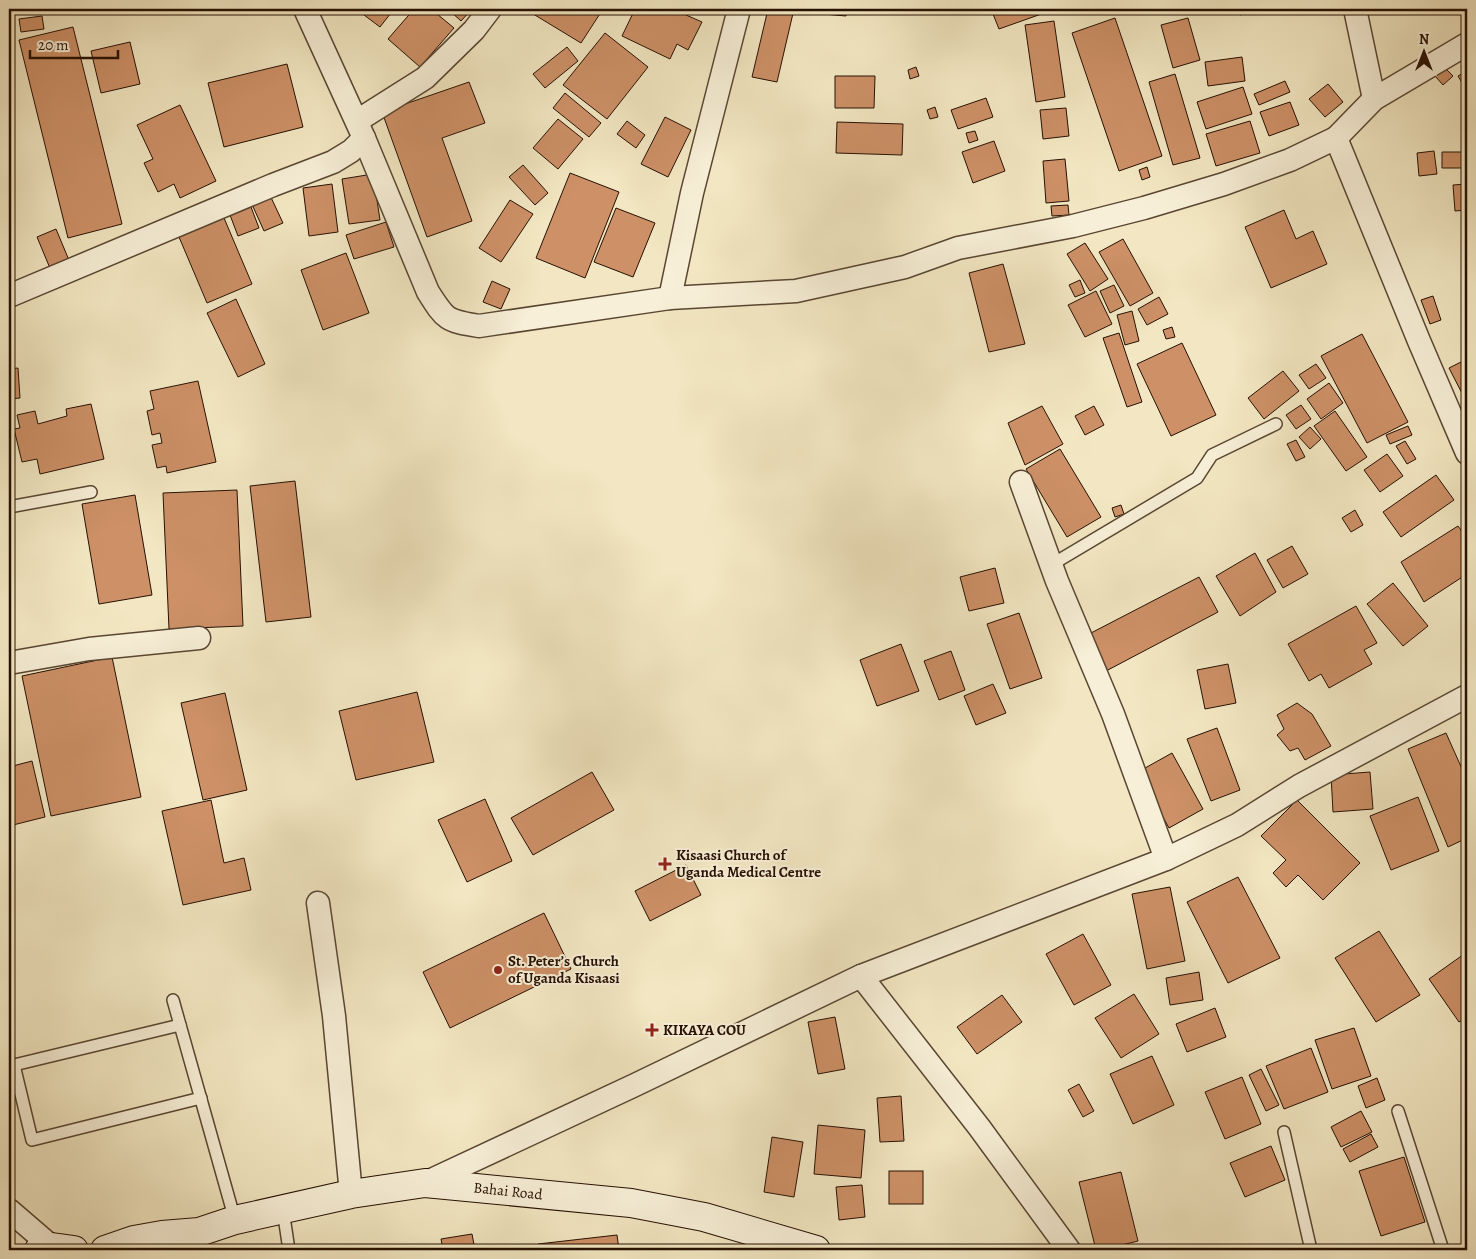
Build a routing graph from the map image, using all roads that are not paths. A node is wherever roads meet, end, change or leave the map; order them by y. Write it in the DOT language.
graph roads {
  1 [pos="305,9"];
  2 [pos="490,9"];
  3 [pos="739,9"];
  4 [pos="1354,9"];
  5 [pos="1467,44"];
  6 [pos="1374,99"];
  7 [pos="361,129"];
  8 [pos="1336,138"];
  9 [pos="9,296"];
  10 [pos="670,298"];
  11 [pos="1276,424"];
  12 [pos="1467,452"];
  13 [pos="1021,482"];
  14 [pos="92,492"];
  15 [pos="9,507"];
  16 [pos="1051,565"];
  17 [pos="199,638"];
  18 [pos="9,664"];
  19 [pos="1467,696"];
  20 [pos="1166,859"];
  21 [pos="318,903"];
  22 [pos="860,976"];
  23 [pos="173,1000"];
  24 [pos="180,1025"];
  25 [pos="201,1098"];
  26 [pos="1398,1111"];
  27 [pos="1284,1132"];
  28 [pos="425,1183"];
  29 [pos="351,1194"];
  30 [pos="9,1210"];
  31 [pos="283,1210"];
  32 [pos="235,1220"];
  33 [pos="199,1232"];
  34 [pos="55,1249"];
  35 [pos="105,1250"];
  36 [pos="176,1250"];
  37 [pos="289,1250"];
  38 [pos="816,1250"];
  39 [pos="1069,1250"];
  40 [pos="1311,1250"];
  41 [pos="1443,1250"];
  1 -- 7 [label="street"];
  2 -- 7 [label="street"];
  3 -- 10 [label="street"];
  4 -- 6 [label="street"];
  5 -- 6 [label="street"];
  6 -- 8 [label="street"];
  7 -- 9 [label="street"];
  7 -- 10 [label="street"];
  8 -- 10 [label="street"];
  8 -- 12 [label="street"];
  11 -- 16 [label="lane"];
  13 -- 16 [label="street"];
  14 -- 15 [label="lane"];
  16 -- 20 [label="street"];
  17 -- 18 [label="street"];
  19 -- 20 [label="street"];
  20 -- 22 [label="street"];
  21 -- 29 [label="street"];
  22 -- 28 [label="street"];
  22 -- 39 [label="street"];
  23 -- 24 [label="lane"];
  24 -- 25 [label="lane"];
  24 -- 25 [label="lane"];
  25 -- 32 [label="lane"];
  26 -- 41 [label="lane"];
  27 -- 40 [label="lane"];
  28 -- 29 [label="street, Bahai Road"];
  28 -- 38 [label="street, Bahai Road"];
  29 -- 31 [label="street, Bahai Road"];
  30 -- 34 [label="street"];
  31 -- 32 [label="street, Bahai Road"];
  31 -- 37 [label="lane"];
  32 -- 33 [label="street, Bahai Road"];
  33 -- 35 [label="street, Bahai Road"];
  33 -- 36 [label="street, Bahai Road"];
}
